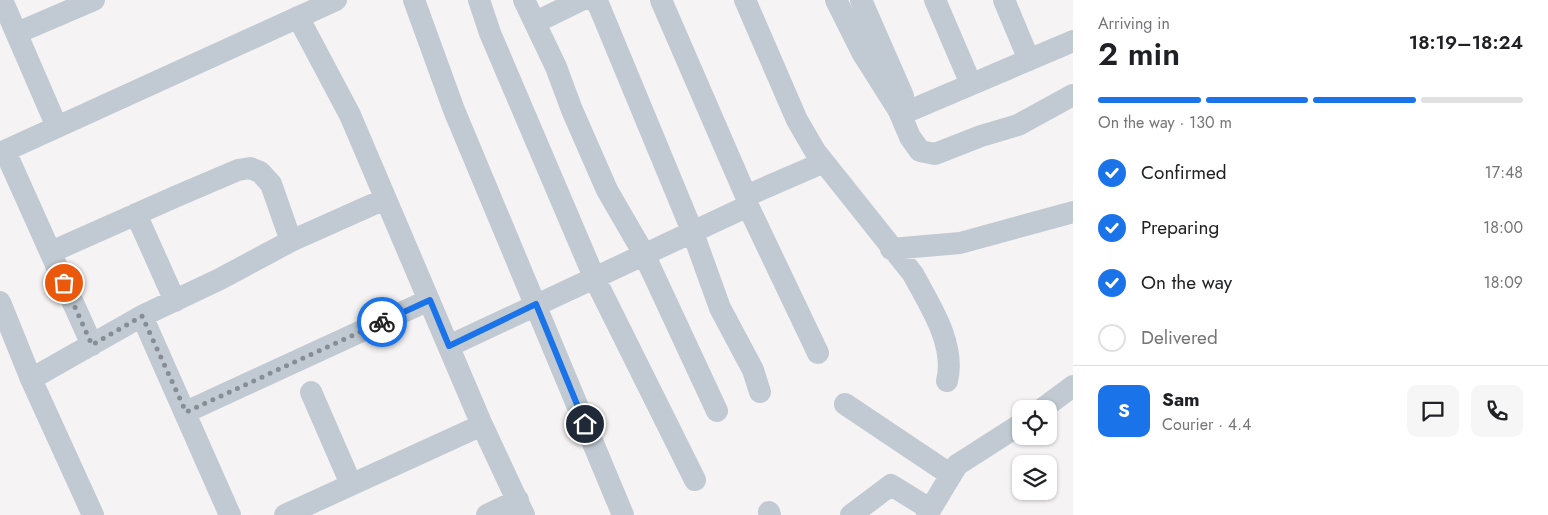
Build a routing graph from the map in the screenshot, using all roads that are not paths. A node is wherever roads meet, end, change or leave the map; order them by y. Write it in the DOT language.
graph roads {
  1 [pos="2,0"];
  2 [pos="94,0"];
  3 [pos="336,0"];
  4 [pos="414,0"];
  5 [pos="480,0"];
  6 [pos="524,0"];
  7 [pos="582,0"];
  8 [pos="594,0"];
  9 [pos="661,0"];
  10 [pos="745,0"];
  11 [pos="836,0"];
  12 [pos="861,0"];
  13 [pos="935,0"];
  14 [pos="1004,0"];
  15 [pos="298,17"];
  16 [pos="536,22"];
  17 [pos="17,33"];
  18 [pos="1073,41"];
  19 [pos="1029,60"];
  20 [pos="971,84"];
  21 [pos="1073,94"];
  22 [pos="904,111"];
  23 [pos="57,128"];
  24 [pos="3,152"];
  25 [pos="822,163"];
  26 [pos="385,199"];
  27 [pos="747,201"];
  28 [pos="1073,212"];
  29 [pos="136,214"];
  30 [pos="692,233"];
  31 [pos="291,241"];
  32 [pos="890,249"];
  33 [pos="50,252"];
  34 [pos="644,254"];
  35 [pos="594,277"];
  36 [pos="430,300"];
  37 [pos="175,301"];
  38 [pos="0,302"];
  39 [pos="536,304"];
  40 [pos="142,316"];
  41 [pos="92,345"];
  42 [pos="449,346"];
  43 [pos="818,353"];
  44 [pos="31,379"];
  45 [pos="947,381"];
  46 [pos="1073,386"];
  47 [pos="311,392"];
  48 [pos="760,392"];
  49 [pos="1054,400"];
  50 [pos="845,404"];
  51 [pos="717,411"];
  52 [pos="186,412"];
  53 [pos="482,425"];
  54 [pos="1012,430"];
  55 [pos="951,475"];
  56 [pos="696,480"];
  57 [pos="352,484"];
  58 [pos="521,508"];
  59 [pos="929,512"];
  60 [pos="93,515"];
  61 [pos="230,515"];
  62 [pos="285,515"];
  63 [pos="487,515"];
  64 [pos="623,515"];
  65 [pos="851,515"];
  1 -- 17 [label="street"];
  2 -- 17 [label="street"];
  3 -- 15 [label="street"];
  4 -- 39 [label="street"];
  5 -- 35 [label="street"];
  6 -- 16 [label="street"];
  7 -- 16 [label="street"];
  8 -- 30 [label="street"];
  9 -- 27 [label="street"];
  10 -- 25 [label="street"];
  11 -- 22 [label="street"];
  12 -- 22 [label="street"];
  13 -- 20 [label="street"];
  14 -- 19 [label="street"];
  15 -- 23 [label="street"];
  15 -- 26 [label="street"];
  16 -- 34 [label="street"];
  17 -- 23 [label="street"];
  18 -- 19 [label="street"];
  19 -- 20 [label="street"];
  20 -- 22 [label="street"];
  21 -- 22 [label="street"];
  23 -- 24 [label="street"];
  24 -- 33 [label="street"];
  25 -- 27 [label="street"];
  25 -- 32 [label="street"];
  26 -- 31 [label="street"];
  26 -- 36 [label="street"];
  27 -- 30 [label="street"];
  27 -- 43 [label="street"];
  28 -- 32 [label="street"];
  29 -- 31 [label="street"];
  29 -- 33 [label="street"];
  29 -- 37 [label="street"];
  30 -- 34 [label="street"];
  30 -- 48 [label="street"];
  31 -- 37 [label="street"];
  32 -- 45 [label="street"];
  33 -- 41 [label="street"];
  34 -- 35 [label="street"];
  34 -- 51 [label="street"];
  35 -- 39 [label="street"];
  35 -- 56 [label="street"];
  36 -- 42 [label="street"];
  36 -- 52 [label="street"];
  37 -- 40 [label="street"];
  38 -- 44 [label="street"];
  39 -- 42 [label="street"];
  39 -- 64 [label="street"];
  40 -- 41 [label="street"];
  40 -- 52 [label="street"];
  41 -- 44 [label="street"];
  42 -- 53 [label="street"];
  44 -- 60 [label="street"];
  46 -- 49 [label="street"];
  47 -- 57 [label="street"];
  50 -- 55 [label="street"];
  52 -- 61 [label="street"];
  53 -- 57 [label="street"];
  53 -- 58 [label="street"];
  54 -- 55 [label="street"];
  55 -- 59 [label="street"];
  57 -- 62 [label="street"];
  58 -- 63 [label="street"];
  59 -- 65 [label="street"];
}
